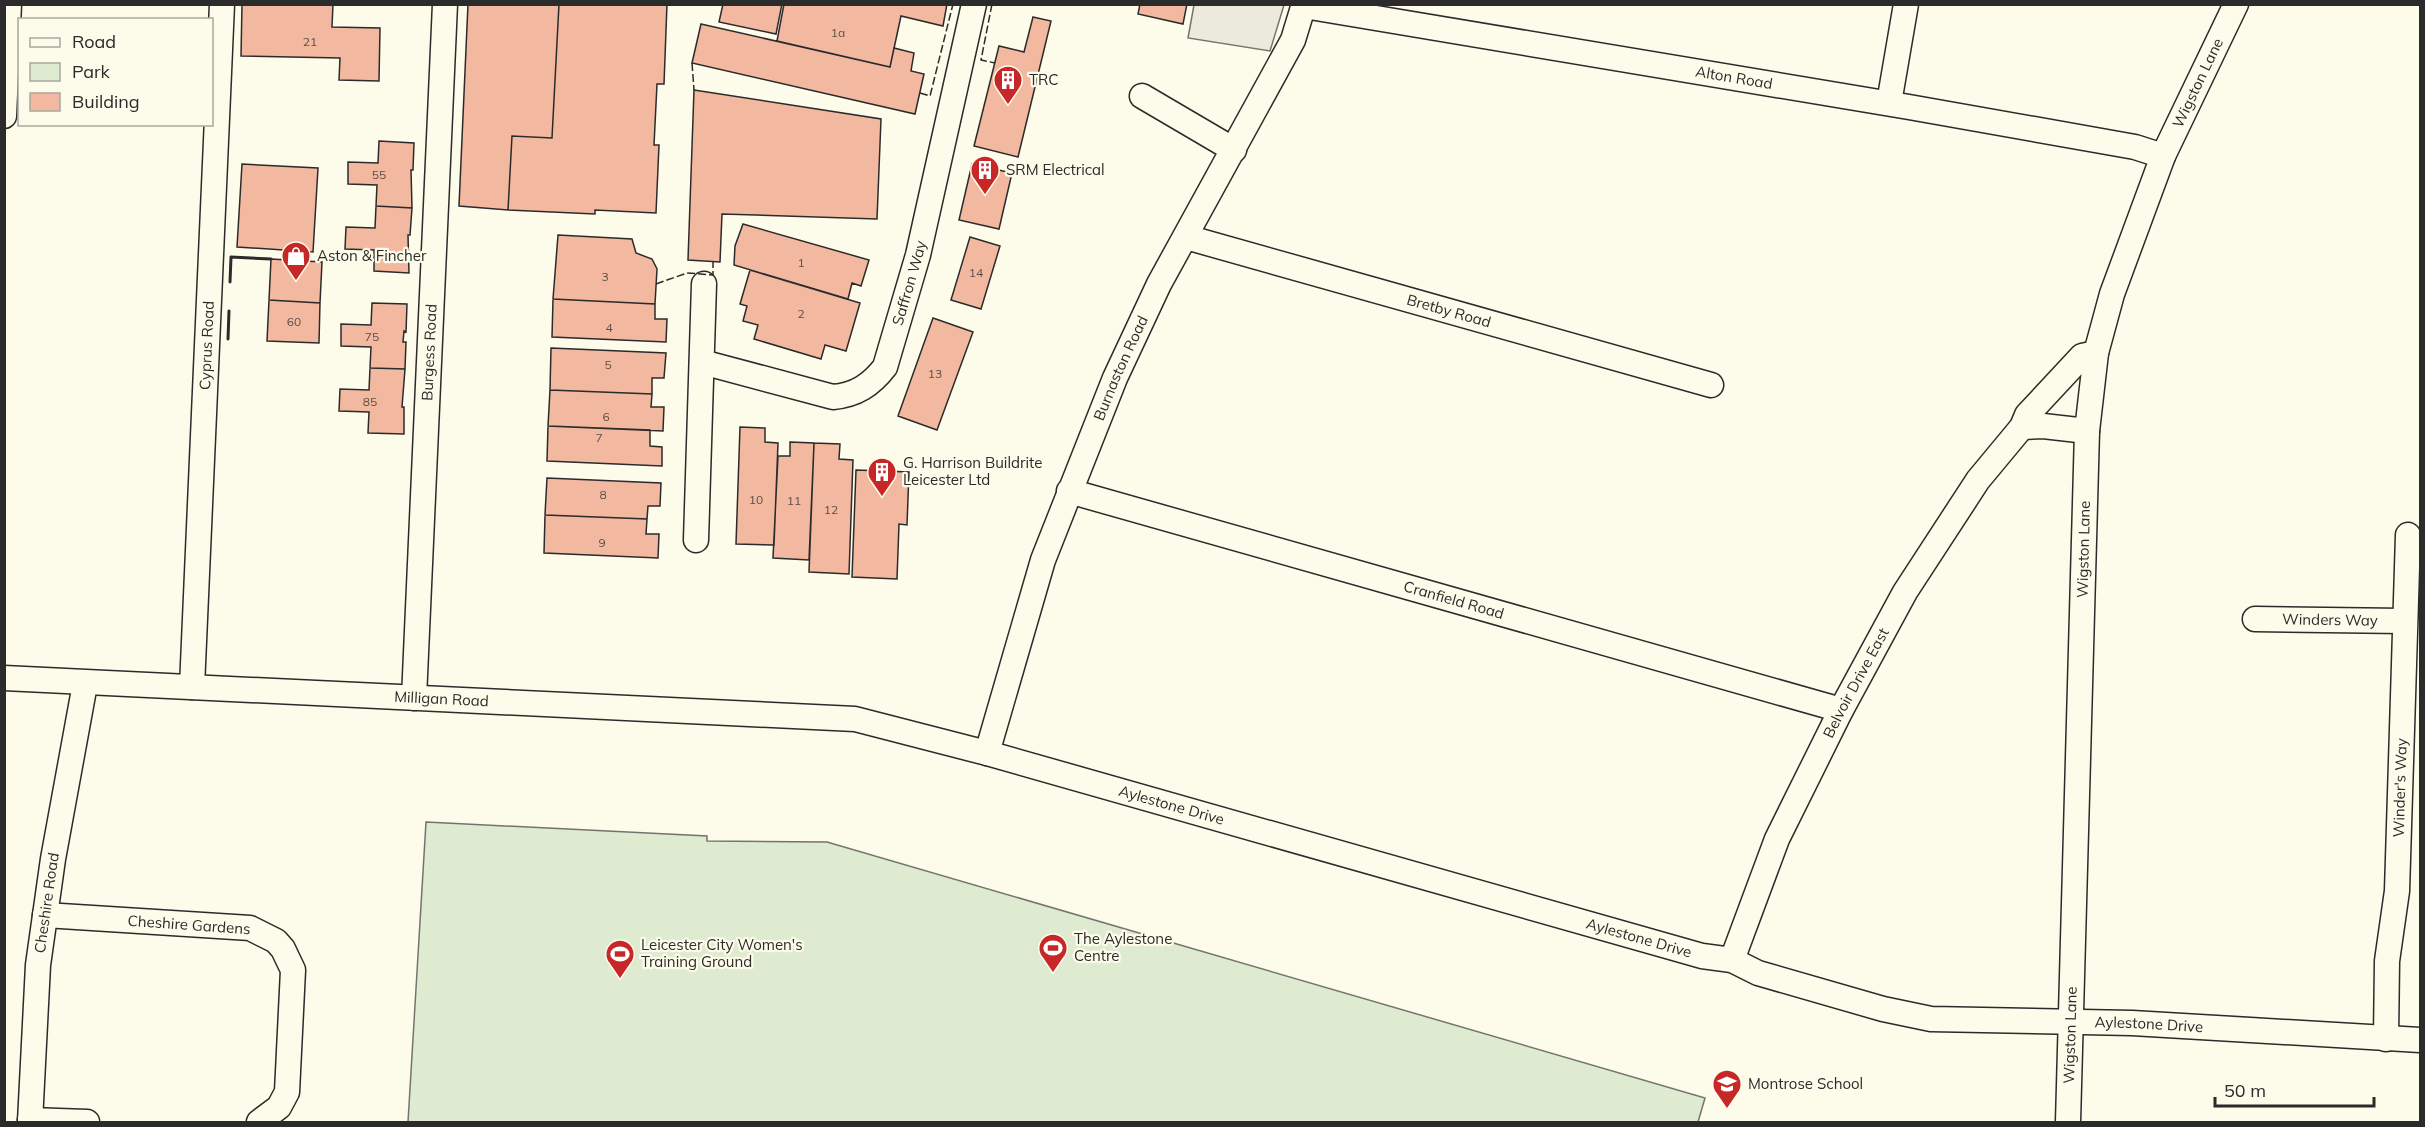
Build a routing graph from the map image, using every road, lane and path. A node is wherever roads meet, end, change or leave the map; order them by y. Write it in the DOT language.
graph roads {
  1 [pos="9,4"];
  2 [pos="222,4"];
  3 [pos="445,4"];
  4 [pos="974,4"];
  5 [pos="1905,4"];
  6 [pos="2236,4"];
  7 [pos="1304,5"];
  8 [pos="1143,96"];
  9 [pos="1889,103"];
  10 [pos="4,116"];
  11 [pos="1234,150"];
  12 [pos="2163,156"];
  13 [pos="1186,237"];
  14 [pos="704,284"];
  15 [pos="2097,353"];
  16 [pos="702,362"];
  17 [pos="1711,385"];
  18 [pos="2022,428"];
  19 [pos="2087,431"];
  20 [pos="1069,491"];
  21 [pos="2408,535"];
  22 [pos="696,540"];
  23 [pos="2255,619"];
  24 [pos="2404,621"];
  25 [pos="4,678"];
  26 [pos="85,684"];
  27 [pos="192,687"];
  28 [pos="414,698"];
  29 [pos="1841,710"];
  30 [pos="877,723"];
  31 [pos="987,753"];
  32 [pos="45,915"];
  33 [pos="1732,960"];
  34 [pos="2072,1022"];
  35 [pos="2386,1039"];
  36 [pos="2421,1040"];
  37 [pos="30,1121"];
  38 [pos="87,1122"];
  39 [pos="259,1122"];
  40 [pos="2068,1122"];
  1 -- 10 [label="street"];
  2 -- 27 [label="street, Cyprus Road"];
  3 -- 28 [label="street, Burgess Road"];
  4 -- 16 [label="street, Saffron Way"];
  5 -- 9 [label="street"];
  6 -- 12 [label="street, Wigston Lane"];
  7 -- 9 [label="street, Alton Road"];
  7 -- 11 [label="street, Burnaston Road"];
  8 -- 11 [label="street"];
  9 -- 12 [label="street, Alton Road"];
  11 -- 13 [label="street, Burnaston Road"];
  12 -- 15 [label="street, Wigston Lane"];
  13 -- 17 [label="street, Bretby Road"];
  13 -- 20 [label="street, Burnaston Road"];
  14 -- 16 [label="street"];
  15 -- 18 [label="street, Belvoir Drive East"];
  15 -- 19 [label="street, Wigston Lane"];
  16 -- 22 [label="street"];
  18 -- 19 [label="street"];
  18 -- 29 [label="street, Belvoir Drive East"];
  19 -- 34 [label="street, Wigston Lane"];
  20 -- 29 [label="street, Cranfield Road"];
  20 -- 31 [label="street, Burnaston Road"];
  21 -- 24 [label="street, Winder's Way"];
  23 -- 24 [label="street, Winders Way"];
  24 -- 35 [label="street, Winder's Way"];
  25 -- 26 [label="street, Milligan Road"];
  26 -- 27 [label="street, Milligan Road"];
  26 -- 32 [label="street, Cheshire Road"];
  27 -- 28 [label="street, Milligan Road"];
  28 -- 30 [label="street, Milligan Road"];
  29 -- 33 [label="street, Belvoir Drive East"];
  30 -- 31 [label="street, Aylestone Drive"];
  31 -- 33 [label="street, Aylestone Drive"];
  32 -- 37 [label="street, Cheshire Road"];
  32 -- 39 [label="street, Cheshire Gardens"];
  33 -- 34 [label="street, Aylestone Drive"];
  34 -- 35 [label="street, Aylestone Drive"];
  34 -- 40 [label="street, Wigston Lane"];
  35 -- 36 [label="street, Aylestone Drive"];
  37 -- 38 [label="street"];
}
